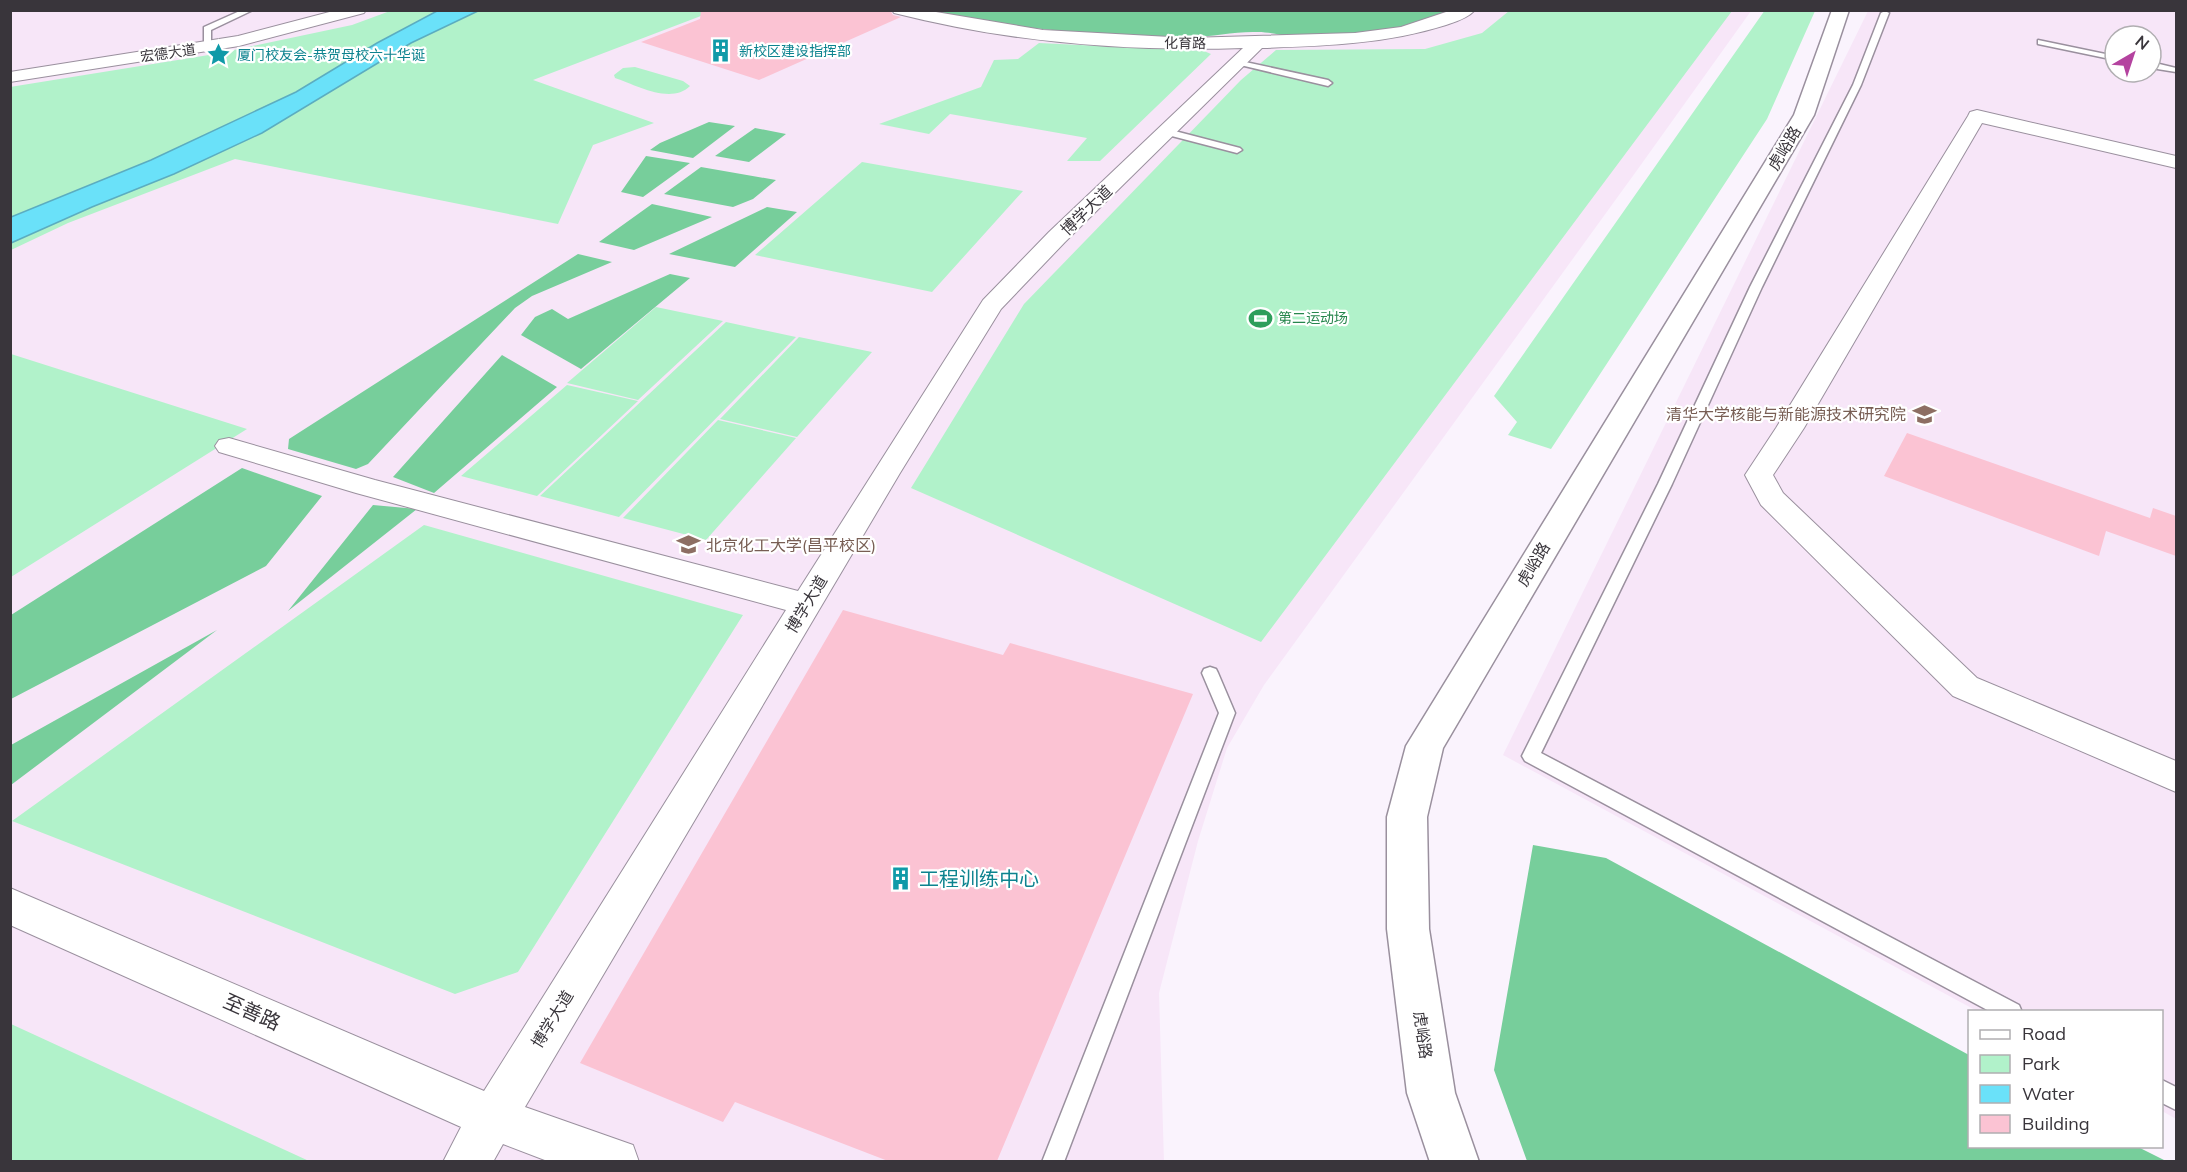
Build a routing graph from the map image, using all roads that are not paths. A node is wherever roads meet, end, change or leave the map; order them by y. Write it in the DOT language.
graph roads {
  1 [pos="250,10"];
  2 [pos="358,10"];
  3 [pos="900,10"];
  4 [pos="1467,10"];
  5 [pos="1841,10"];
  6 [pos="1885,13"];
  7 [pos="2041,42"];
  8 [pos="1255,43"];
  9 [pos="207,47"];
  10 [pos="2103,55"];
  11 [pos="1239,62"];
  12 [pos="10,77"];
  13 [pos="1328,83"];
  14 [pos="1167,132"];
  15 [pos="1237,150"];
  16 [pos="2176,162"];
  17 [pos="229,446"];
  18 [pos="806,604"];
  19 [pos="1210,673"];
  20 [pos="2176,777"];
  21 [pos="10,906"];
  22 [pos="2010,1010"];
  23 [pos="493,1118"];
  24 [pos="466,1161"];
  25 [pos="616,1161"];
  26 [pos="1053,1161"];
  27 [pos="1455,1161"];
  1 -- 9 [label="lane"];
  2 -- 9 [label="street, 宏德大道"];
  3 -- 8 [label="street, 化育路"];
  4 -- 8 [label="street, 化育路"];
  5 -- 27 [label="street, 虎峪路"];
  6 -- 22 [label="lane"];
  7 -- 10 [label="lane"];
  8 -- 11 [label="street, 博学大道"];
  9 -- 12 [label="street, 宏德大道"];
  11 -- 13 [label="lane"];
  11 -- 14 [label="street, 博学大道"];
  14 -- 15 [label="lane"];
  14 -- 18 [label="street, 博学大道"];
  16 -- 20 [label="street"];
  17 -- 18 [label="street"];
  18 -- 23 [label="street, 博学大道"];
  19 -- 26 [label="lane"];
  21 -- 23 [label="street, 至善路"];
  23 -- 24 [label="street, 博学大道"];
  23 -- 25 [label="street, 至善路"];
}
